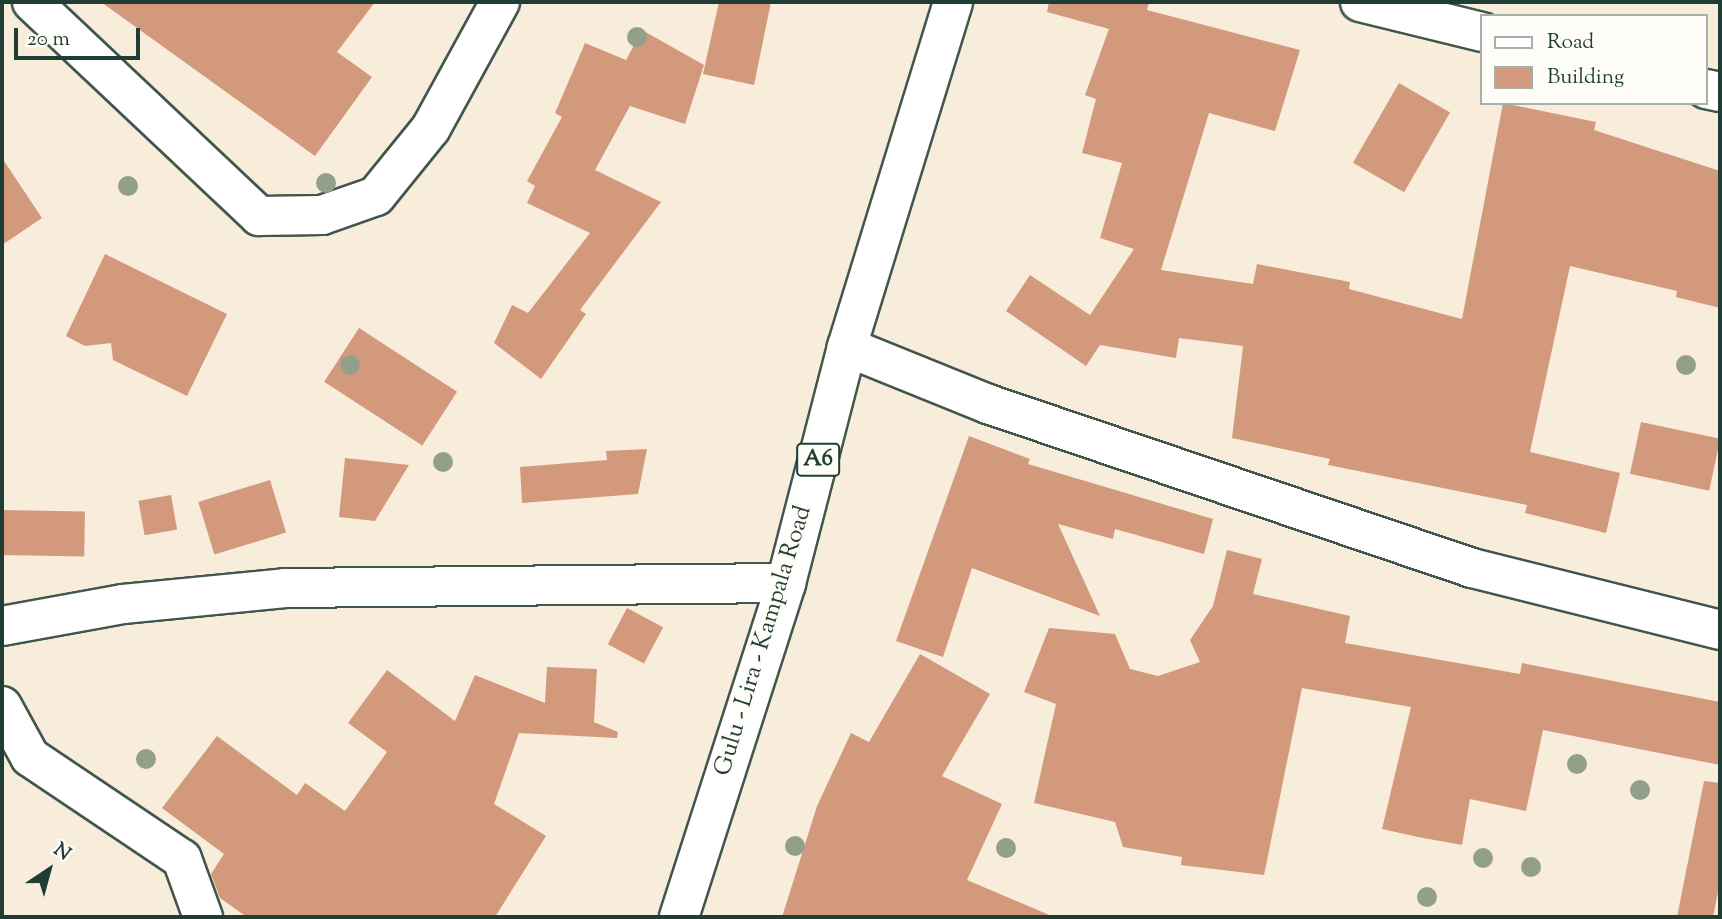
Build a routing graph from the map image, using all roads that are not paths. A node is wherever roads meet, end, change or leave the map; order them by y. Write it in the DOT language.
graph roads {
  1 [pos="32,2"];
  2 [pos="500,2"];
  3 [pos="953,2"];
  4 [pos="1360,2"];
  5 [pos="1480,32"];
  6 [pos="847,346"];
  7 [pos="786,583"];
  8 [pos="2,626"];
  9 [pos="1720,630"];
  10 [pos="2,706"];
  11 [pos="203,917"];
  12 [pos="679,917"];
  1 -- 2 [label="street"];
  3 -- 6 [label="street, Gulu - Lira - Kampala Road / A6"];
  4 -- 5 [label="street"];
  6 -- 7 [label="street, Gulu - Lira - Kampala Road / A6"];
  6 -- 9 [label="street"];
  7 -- 8 [label="street"];
  7 -- 12 [label="street, Gulu - Lira - Kampala Road / A6"];
  10 -- 11 [label="street"];
}
